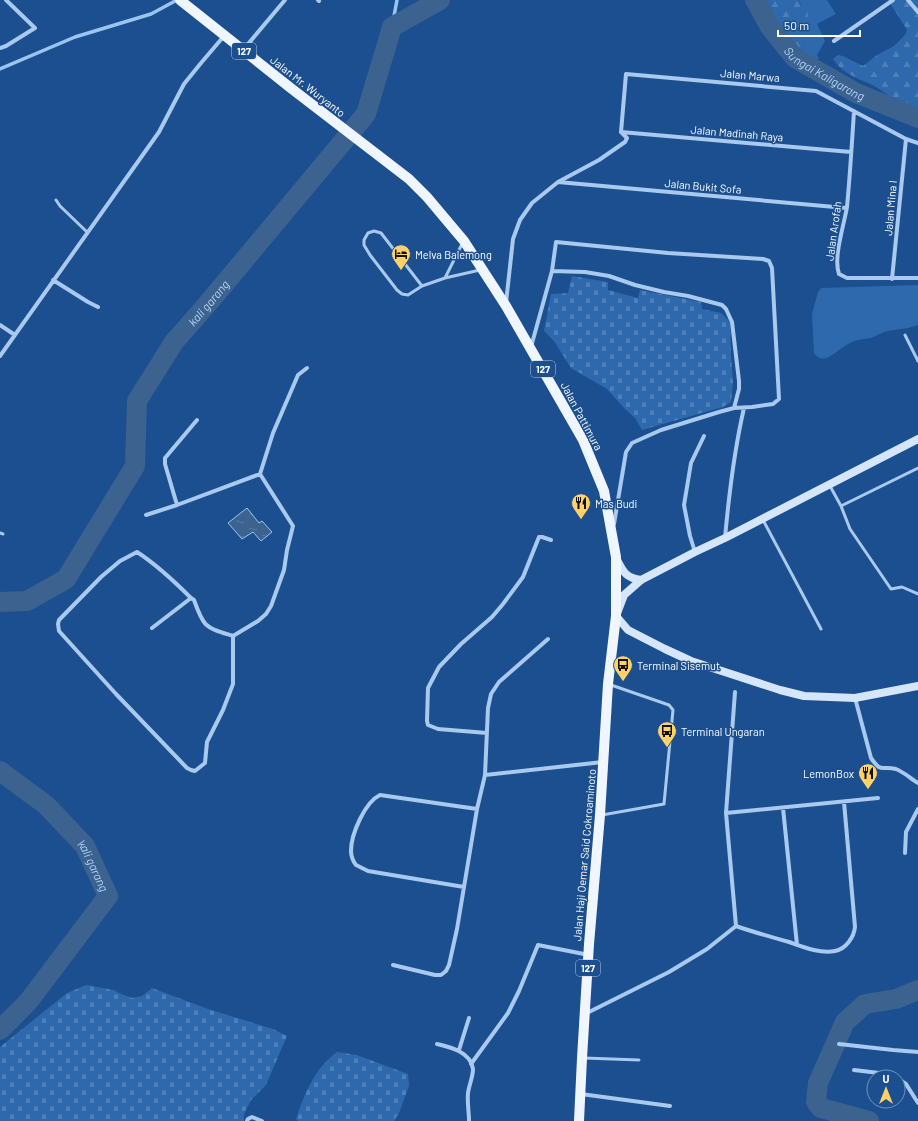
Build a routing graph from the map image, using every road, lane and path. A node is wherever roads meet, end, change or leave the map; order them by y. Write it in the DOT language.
graph roads {
  1 [pos="6,0"];
  2 [pos="180,0"];
  3 [pos="285,0"];
  4 [pos="893,0"];
  5 [pos="908,0"];
  6 [pos="918,12"];
  7 [pos="224,36"];
  8 [pos="834,41"];
  9 [pos="0,48"];
  10 [pos="242,50"];
  11 [pos="854,111"];
  12 [pos="621,132"];
  13 [pos="906,139"];
  14 [pos="918,143"];
  15 [pos="851,152"];
  16 [pos="385,161"];
  17 [pos="558,182"];
  18 [pos="56,200"];
  19 [pos="846,208"];
  20 [pos="87,232"];
  21 [pos="464,241"];
  22 [pos="482,270"];
  23 [pos="552,271"];
  24 [pos="445,278"];
  25 [pos="918,278"];
  26 [pos="892,279"];
  27 [pos="53,280"];
  28 [pos="422,286"];
  29 [pos="506,306"];
  30 [pos="98,307"];
  31 [pos="0,325"];
  32 [pos="905,335"];
  33 [pos="15,336"];
  34 [pos="531,348"];
  35 [pos="0,356"];
  36 [pos="918,361"];
  37 [pos="307,368"];
  38 [pos="734,408"];
  39 [pos="744,408"];
  40 [pos="196,420"];
  41 [pos="704,436"];
  42 [pos="918,439"];
  43 [pos="918,468"];
  44 [pos="260,474"];
  45 [pos="829,484"];
  46 [pos="177,505"];
  47 [pos="841,506"];
  48 [pos="146,515"];
  49 [pos="763,518"];
  50 [pos="612,536"];
  51 [pos="725,538"];
  52 [pos="551,540"];
  53 [pos="695,552"];
  54 [pos="616,557"];
  55 [pos="641,580"];
  56 [pos="918,594"];
  57 [pos="191,598"];
  58 [pos="616,616"];
  59 [pos="152,628"];
  60 [pos="821,629"];
  61 [pos="233,636"];
  62 [pos="548,639"];
  63 [pos="608,684"];
  64 [pos="918,686"];
  65 [pos="735,692"];
  66 [pos="855,698"];
  67 [pos="487,733"];
  68 [pos="604,762"];
  69 [pos="485,775"];
  70 [pos="918,783"];
  71 [pos="878,798"];
  72 [pos="844,802"];
  73 [pos="783,808"];
  74 [pos="477,809"];
  75 [pos="918,809"];
  76 [pos="726,813"];
  77 [pos="600,815"];
  78 [pos="905,853"];
  79 [pos="464,887"];
  80 [pos="736,926"];
  81 [pos="797,945"];
  82 [pos="589,955"];
  83 [pos="393,965"];
  84 [pos="585,1014"];
  85 [pos="469,1018"];
  86 [pos="437,1044"];
  87 [pos="839,1044"];
  88 [pos="459,1050"];
  89 [pos="918,1052"];
  90 [pos="582,1058"];
  91 [pos="639,1060"];
  92 [pos="471,1064"];
  93 [pos="854,1070"];
  94 [pos="866,1071"];
  95 [pos="906,1084"];
  96 [pos="580,1094"];
  97 [pos="918,1103"];
  98 [pos="670,1106"];
  99 [pos="248,1121"];
  100 [pos="262,1121"];
  101 [pos="469,1121"];
  102 [pos="579,1121"];
  1 -- 9 [label="street"];
  2 -- 7 [label="main road, Jalan Mr. Wuryanto / 127"];
  3 -- 10 [label="street"];
  4 -- 8 [label="street"];
  5 -- 6 [label="street"];
  7 -- 10 [label="main road, Jalan Mr. Wuryanto / 127"];
  7 -- 20 [label="street"];
  10 -- 16 [label="main road, Jalan Mr. Wuryanto / 127"];
  11 -- 12 [label="street, Jalan Marwa"];
  11 -- 13 [label="street, Jalan Marwa"];
  11 -- 15 [label="street, Jalan Arofah"];
  12 -- 15 [label="street, Jalan Madinah Raya"];
  12 -- 17 [label="street"];
  13 -- 14 [label="street, Jalan Marwa"];
  13 -- 26 [label="street, Jalan Mina I"];
  15 -- 19 [label="street, Jalan Arofah"];
  16 -- 21 [label="main road, Jalan Pattimura / 127"];
  17 -- 19 [label="street, Jalan Bukit Sofa"];
  17 -- 29 [label="street"];
  18 -- 20 [label="lane"];
  19 -- 26 [label="street, Jalan Arofah"];
  20 -- 27 [label="street"];
  21 -- 22 [label="main road, Jalan Pattimura / 127"];
  21 -- 24 [label="lane"];
  22 -- 24 [label="lane"];
  22 -- 29 [label="main road, Jalan Pattimura / 127"];
  23 -- 34 [label="street"];
  23 -- 38 [label="street"];
  23 -- 39 [label="street"];
  24 -- 28 [label="lane"];
  25 -- 26 [label="street, Jalan Arofah"];
  27 -- 30 [label="street"];
  27 -- 33 [label="street"];
  28 -- 28 [label="lane"];
  29 -- 34 [label="main road, Jalan Pattimura / 127"];
  31 -- 33 [label="street"];
  32 -- 36 [label="lane"];
  33 -- 35 [label="street"];
  34 -- 50 [label="main road, Jalan Pattimura / 127"];
  37 -- 44 [label="street"];
  38 -- 39 [label="street"];
  38 -- 50 [label="street"];
  39 -- 51 [label="street"];
  40 -- 46 [label="street"];
  41 -- 53 [label="street"];
  42 -- 45 [label="main road"];
  43 -- 47 [label="lane"];
  44 -- 46 [label="street"];
  44 -- 61 [label="street"];
  45 -- 47 [label="lane"];
  45 -- 49 [label="main road"];
  46 -- 48 [label="street"];
  47 -- 56 [label="lane"];
  49 -- 51 [label="main road"];
  49 -- 60 [label="lane"];
  50 -- 54 [label="main road, Jalan Pattimura / 127"];
  51 -- 53 [label="main road"];
  52 -- 67 [label="street"];
  53 -- 55 [label="main road"];
  54 -- 55 [label="main road"];
  54 -- 58 [label="main road, Jalan Pattimura / 127"];
  55 -- 58 [label="main road"];
  57 -- 59 [label="street"];
  57 -- 61 [label="street"];
  57 -- 61 [label="street"];
  58 -- 63 [label="main road, Jalan Haji Oemar Said Cokroaminoto / 127"];
  58 -- 66 [label="main road"];
  62 -- 67 [label="street"];
  63 -- 68 [label="main road, Jalan Haji Oemar Said Cokroaminoto / 127"];
  63 -- 77 [label="lane"];
  64 -- 66 [label="main road"];
  65 -- 76 [label="street"];
  66 -- 70 [label="street"];
  67 -- 69 [label="street"];
  68 -- 69 [label="street"];
  68 -- 77 [label="main road, Jalan Haji Oemar Said Cokroaminoto / 127"];
  69 -- 74 [label="street"];
  71 -- 72 [label="street"];
  72 -- 73 [label="street"];
  72 -- 81 [label="street"];
  73 -- 76 [label="street"];
  73 -- 81 [label="street"];
  74 -- 79 [label="street"];
  74 -- 79 [label="street"];
  75 -- 78 [label="street"];
  76 -- 80 [label="street"];
  77 -- 82 [label="main road, Jalan Haji Oemar Said Cokroaminoto / 127"];
  79 -- 83 [label="street"];
  80 -- 81 [label="street"];
  80 -- 84 [label="street"];
  82 -- 84 [label="main road, Jalan Haji Oemar Said Cokroaminoto / 127"];
  82 -- 92 [label="street"];
  84 -- 90 [label="main road, Jalan Haji Oemar Said Cokroaminoto / 127"];
  85 -- 88 [label="street"];
  86 -- 88 [label="street"];
  87 -- 89 [label="street"];
  88 -- 92 [label="street"];
  90 -- 91 [label="lane"];
  90 -- 96 [label="main road, Jalan Haji Oemar Said Cokroaminoto / 127"];
  92 -- 101 [label="street"];
  93 -- 94 [label="street"];
  95 -- 97 [label="street"];
  96 -- 98 [label="street"];
  96 -- 102 [label="main road, Jalan Haji Oemar Said Cokroaminoto / 127"];
  99 -- 100 [label="street"];
}
